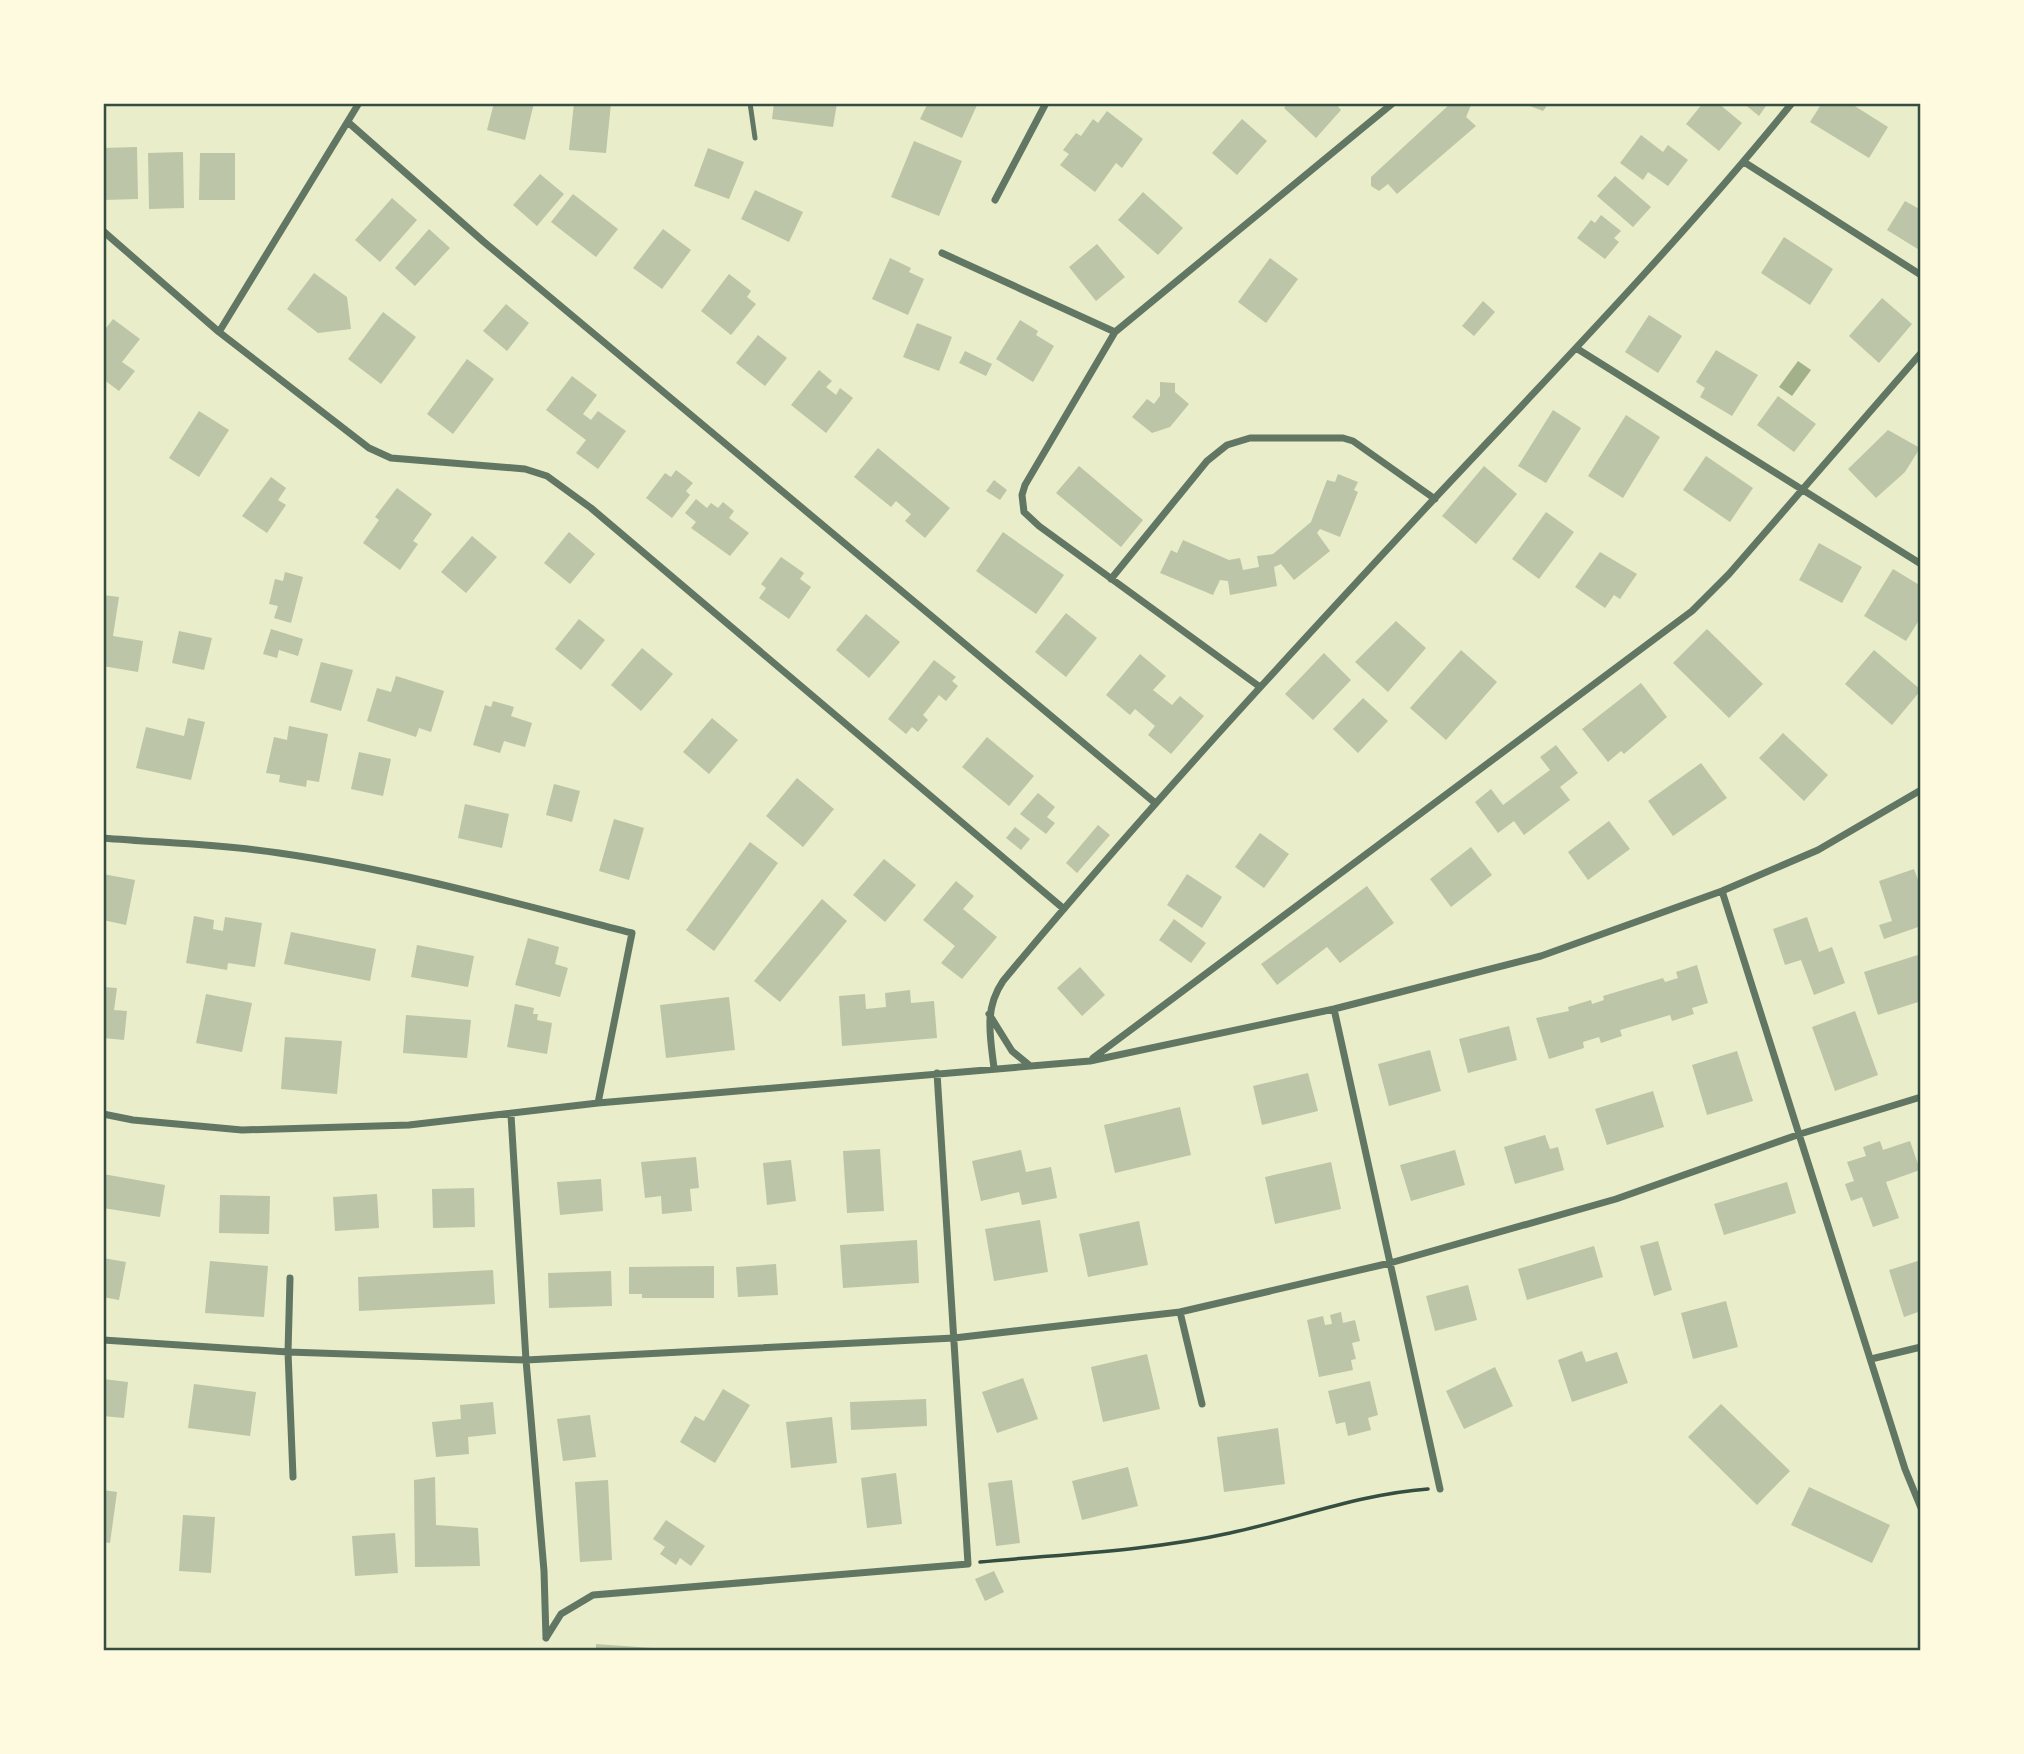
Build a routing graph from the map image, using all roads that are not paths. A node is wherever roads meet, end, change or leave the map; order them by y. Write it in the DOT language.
graph roads {
  1 [pos="359,103"];
  2 [pos="750,103"];
  3 [pos="1046,103"];
  4 [pos="1393,103"];
  5 [pos="1793,103"];
  6 [pos="349,123"];
  7 [pos="755,138"];
  8 [pos="1745,162"];
  9 [pos="995,200"];
  10 [pos="103,231"];
  11 [pos="942,253"];
  12 [pos="1921,275"];
  13 [pos="219,332"];
  14 [pos="1115,332"];
  15 [pos="1576,348"];
  16 [pos="1921,353"];
  17 [pos="1803,491"];
  18 [pos="1435,499"];
  19 [pos="1921,564"];
  20 [pos="1111,579"];
  21 [pos="1260,687"];
  22 [pos="1921,790"];
  23 [pos="1154,802"];
  24 [pos="103,838"];
  25 [pos="1722,891"];
  26 [pos="1064,909"];
  27 [pos="1334,1009"];
  28 [pos="989,1014"];
  29 [pos="1090,1061"];
  30 [pos="1029,1065"];
  31 [pos="994,1068"];
  32 [pos="937,1073"];
  33 [pos="1921,1097"];
  34 [pos="598,1102"];
  35 [pos="103,1114"];
  36 [pos="510,1115"];
  37 [pos="1800,1135"];
  38 [pos="1390,1263"];
  39 [pos="290,1278"];
  40 [pos="1180,1312"];
  41 [pos="954,1338"];
  42 [pos="103,1340"];
  43 [pos="1921,1347"];
  44 [pos="288,1352"];
  45 [pos="1871,1359"];
  46 [pos="526,1360"];
  47 [pos="1202,1404"];
  48 [pos="293,1477"];
  49 [pos="1440,1489"];
  50 [pos="1921,1508"];
  1 -- 6 [label="street"];
  2 -- 7 [label="lane"];
  3 -- 9 [label="street"];
  4 -- 14 [label="street"];
  5 -- 8 [label="street"];
  6 -- 13 [label="street"];
  6 -- 23 [label="street"];
  8 -- 12 [label="street"];
  8 -- 15 [label="street"];
  10 -- 13 [label="street"];
  11 -- 14 [label="street"];
  13 -- 26 [label="street"];
  14 -- 20 [label="street"];
  15 -- 17 [label="street"];
  15 -- 18 [label="street"];
  16 -- 17 [label="street"];
  17 -- 19 [label="street"];
  17 -- 29 [label="street"];
  18 -- 20 [label="street"];
  18 -- 21 [label="street"];
  20 -- 21 [label="street"];
  21 -- 23 [label="street"];
  22 -- 25 [label="street"];
  23 -- 26 [label="street"];
  24 -- 34 [label="street"];
  25 -- 27 [label="street"];
  25 -- 37 [label="street"];
  26 -- 28 [label="street"];
  27 -- 29 [label="street"];
  27 -- 38 [label="street"];
  28 -- 30 [label="street"];
  28 -- 31 [label="street"];
  29 -- 30 [label="street"];
  30 -- 31 [label="street"];
  31 -- 32 [label="street"];
  32 -- 34 [label="street"];
  32 -- 41 [label="street"];
  33 -- 37 [label="street"];
  34 -- 36 [label="street"];
  35 -- 36 [label="street"];
  36 -- 46 [label="street"];
  37 -- 38 [label="street"];
  37 -- 45 [label="street"];
  38 -- 40 [label="street"];
  38 -- 49 [label="street"];
  39 -- 44 [label="street"];
  40 -- 41 [label="street"];
  40 -- 47 [label="street"];
  41 -- 46 [label="street"];
  41 -- 46 [label="street"];
  42 -- 44 [label="street"];
  43 -- 45 [label="street"];
  44 -- 46 [label="street"];
  44 -- 48 [label="street"];
  45 -- 50 [label="street"];
}
